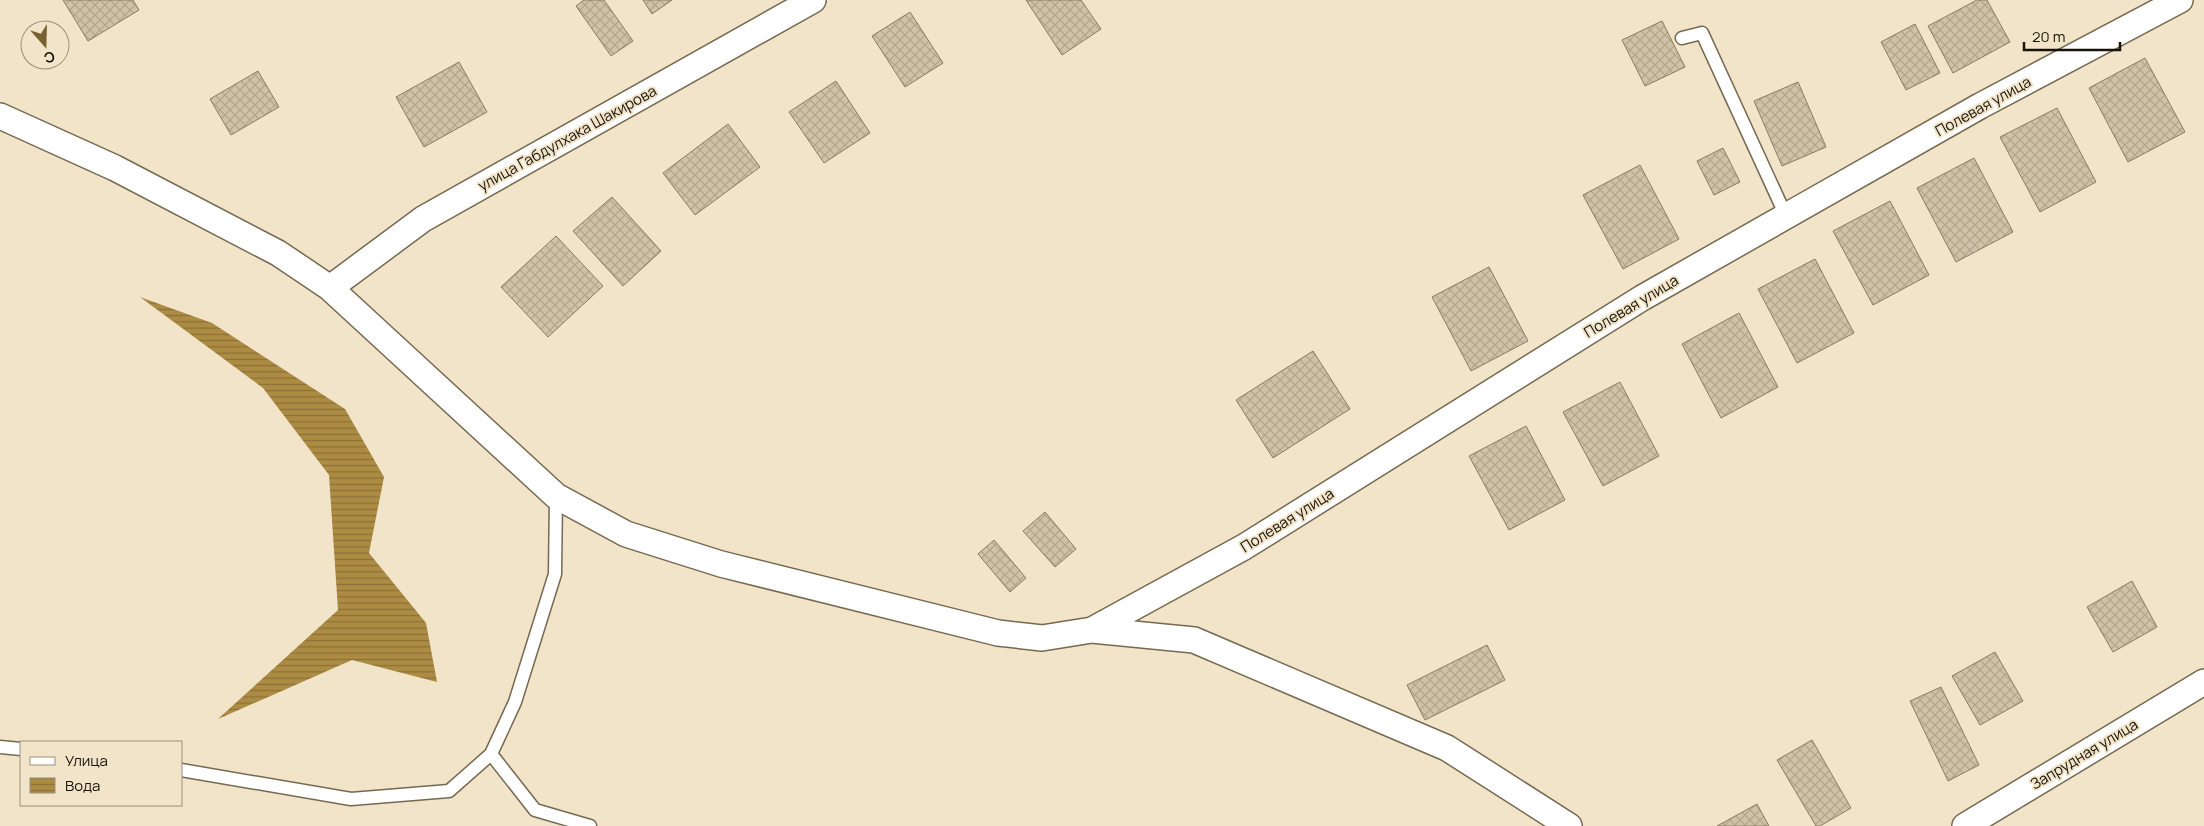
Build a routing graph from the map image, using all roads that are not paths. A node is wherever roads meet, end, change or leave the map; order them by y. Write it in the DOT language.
graph roads {
  1 [pos="813,0"];
  2 [pos="2180,0"];
  3 [pos="1682,38"];
  4 [pos="0,116"];
  5 [pos="1786,216"];
  6 [pos="330,288"];
  7 [pos="556,496"];
  8 [pos="1092,630"];
  9 [pos="2204,682"];
  10 [pos="0,747"];
  11 [pos="20,749"];
  12 [pos="491,754"];
  13 [pos="182,770"];
  14 [pos="590,826"];
  15 [pos="1569,826"];
  16 [pos="1965,826"];
  1 -- 6 [label="street, улица Габдулхака Шакирова"];
  2 -- 5 [label="street, Полевая улица"];
  3 -- 5 [label="lane"];
  4 -- 6 [label="street"];
  5 -- 8 [label="street, Полевая улица"];
  6 -- 7 [label="street"];
  7 -- 8 [label="street"];
  7 -- 12 [label="lane"];
  8 -- 15 [label="street"];
  9 -- 16 [label="street, Запрудная улица"];
  10 -- 11 [label="lane"];
  12 -- 13 [label="lane"];
  12 -- 14 [label="lane"];
}
